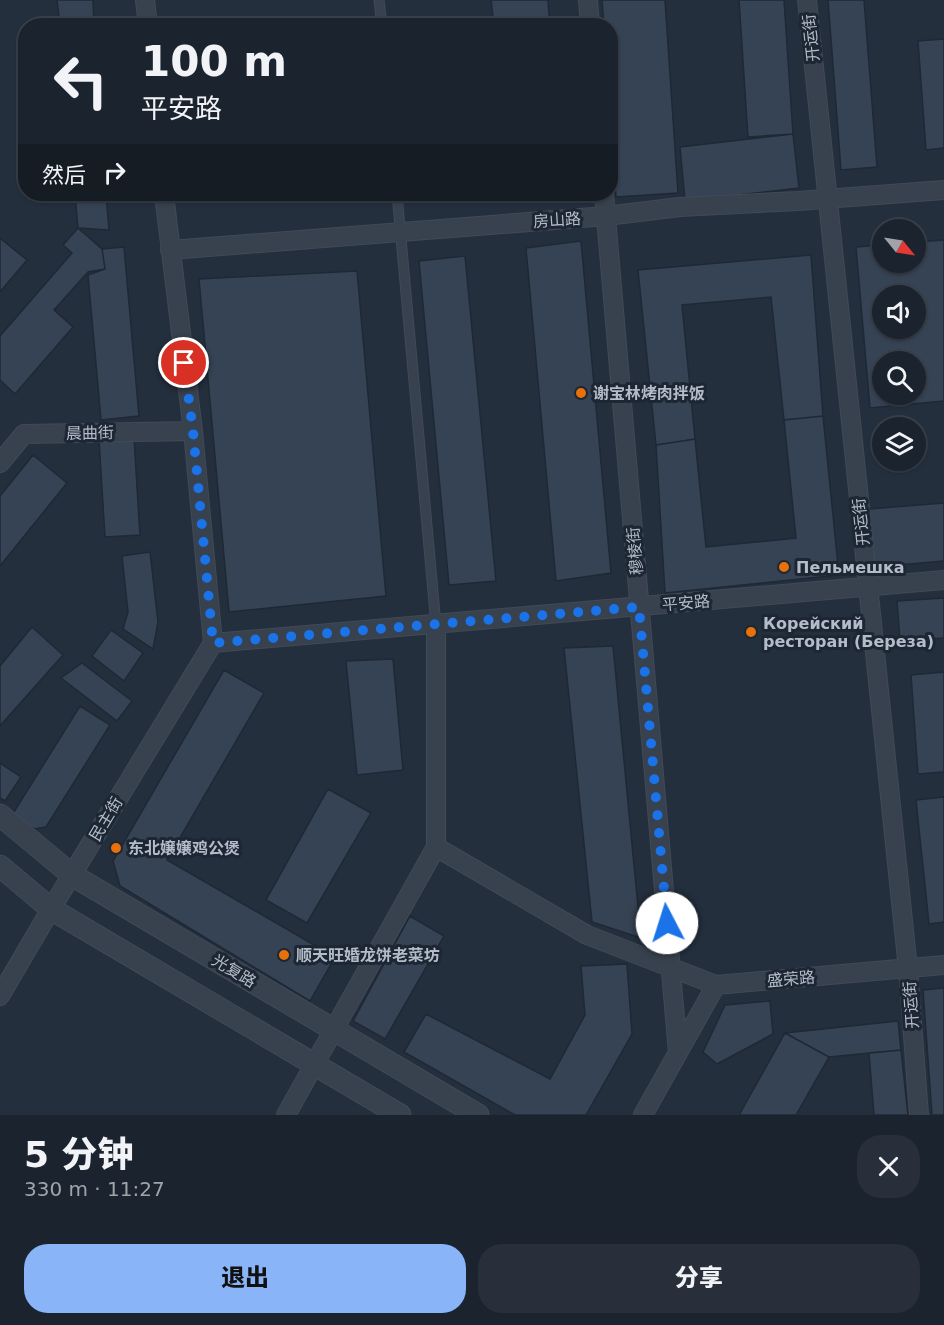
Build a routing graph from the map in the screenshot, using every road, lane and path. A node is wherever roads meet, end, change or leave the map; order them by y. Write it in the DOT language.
graph roads {
  1 [pos="145,0"];
  2 [pos="379,0"];
  3 [pos="588,0"];
  4 [pos="807,0"];
  5 [pos="147,18"];
  6 [pos="380,18"];
  7 [pos="589,18"];
  8 [pos="944,190"];
  9 [pos="827,199"];
  10 [pos="165,201"];
  11 [pos="398,201"];
  12 [pos="605,201"];
  13 [pos="606,216"];
  14 [pos="400,232"];
  15 [pos="170,250"];
  16 [pos="193,431"];
  17 [pos="0,463"];
  18 [pos="944,580"];
  19 [pos="868,587"];
  20 [pos="639,607"];
  21 [pos="436,624"];
  22 [pos="213,643"];
  23 [pos="0,815"];
  24 [pos="436,847"];
  25 [pos="0,866"];
  26 [pos="72,875"];
  27 [pos="51,909"];
  28 [pos="944,965"];
  29 [pos="671,969"];
  30 [pos="908,969"];
  31 [pos="716,985"];
  32 [pos="0,996"];
  33 [pos="334,1030"];
  34 [pos="678,1053"];
  35 [pos="313,1064"];
  36 [pos="286,1115"];
  37 [pos="400,1115"];
  38 [pos="478,1115"];
  39 [pos="644,1115"];
  40 [pos="919,1115"];
  1 -- 5 [label="street"];
  2 -- 6 [label="lane"];
  3 -- 7 [label="street"];
  4 -- 9 [label="street, 开运街"];
  8 -- 9 [label="street, 房山路"];
  9 -- 13 [label="street, 房山路"];
  9 -- 19 [label="street, 开运街"];
  10 -- 15 [label="street"];
  11 -- 14 [label="lane"];
  12 -- 13 [label="street, 穆棱街"];
  13 -- 14 [label="street, 房山路"];
  13 -- 20 [label="street, 穆棱街"];
  14 -- 15 [label="street, 房山路"];
  14 -- 21 [label="lane"];
  15 -- 16 [label="street"];
  16 -- 17 [label="street, 晨曲街"];
  16 -- 22 [label="street"];
  18 -- 19 [label="street, 平安路"];
  19 -- 20 [label="street, 平安路"];
  19 -- 30 [label="street, 开运街"];
  20 -- 21 [label="street, 平安路"];
  20 -- 29 [label="street, 穆棱街"];
  21 -- 22 [label="street, 平安路"];
  21 -- 24 [label="street"];
  22 -- 26 [label="street, 民主街"];
  23 -- 26 [label="street, 光复路"];
  24 -- 29 [label="street"];
  24 -- 33 [label="street"];
  25 -- 27 [label="street"];
  26 -- 27 [label="street, 民主街"];
  26 -- 33 [label="street, 光复路"];
  27 -- 32 [label="street, 民主街"];
  27 -- 35 [label="street"];
  28 -- 30 [label="street, 盛荣路"];
  29 -- 31 [label="street"];
  29 -- 34 [label="street, 穆棱街"];
  30 -- 31 [label="street, 盛荣路"];
  30 -- 40 [label="street, 开运街"];
  31 -- 34 [label="street"];
  33 -- 35 [label="street"];
  33 -- 38 [label="street, 光复路"];
  34 -- 39 [label="street"];
  35 -- 36 [label="street"];
  35 -- 37 [label="street"];
}
